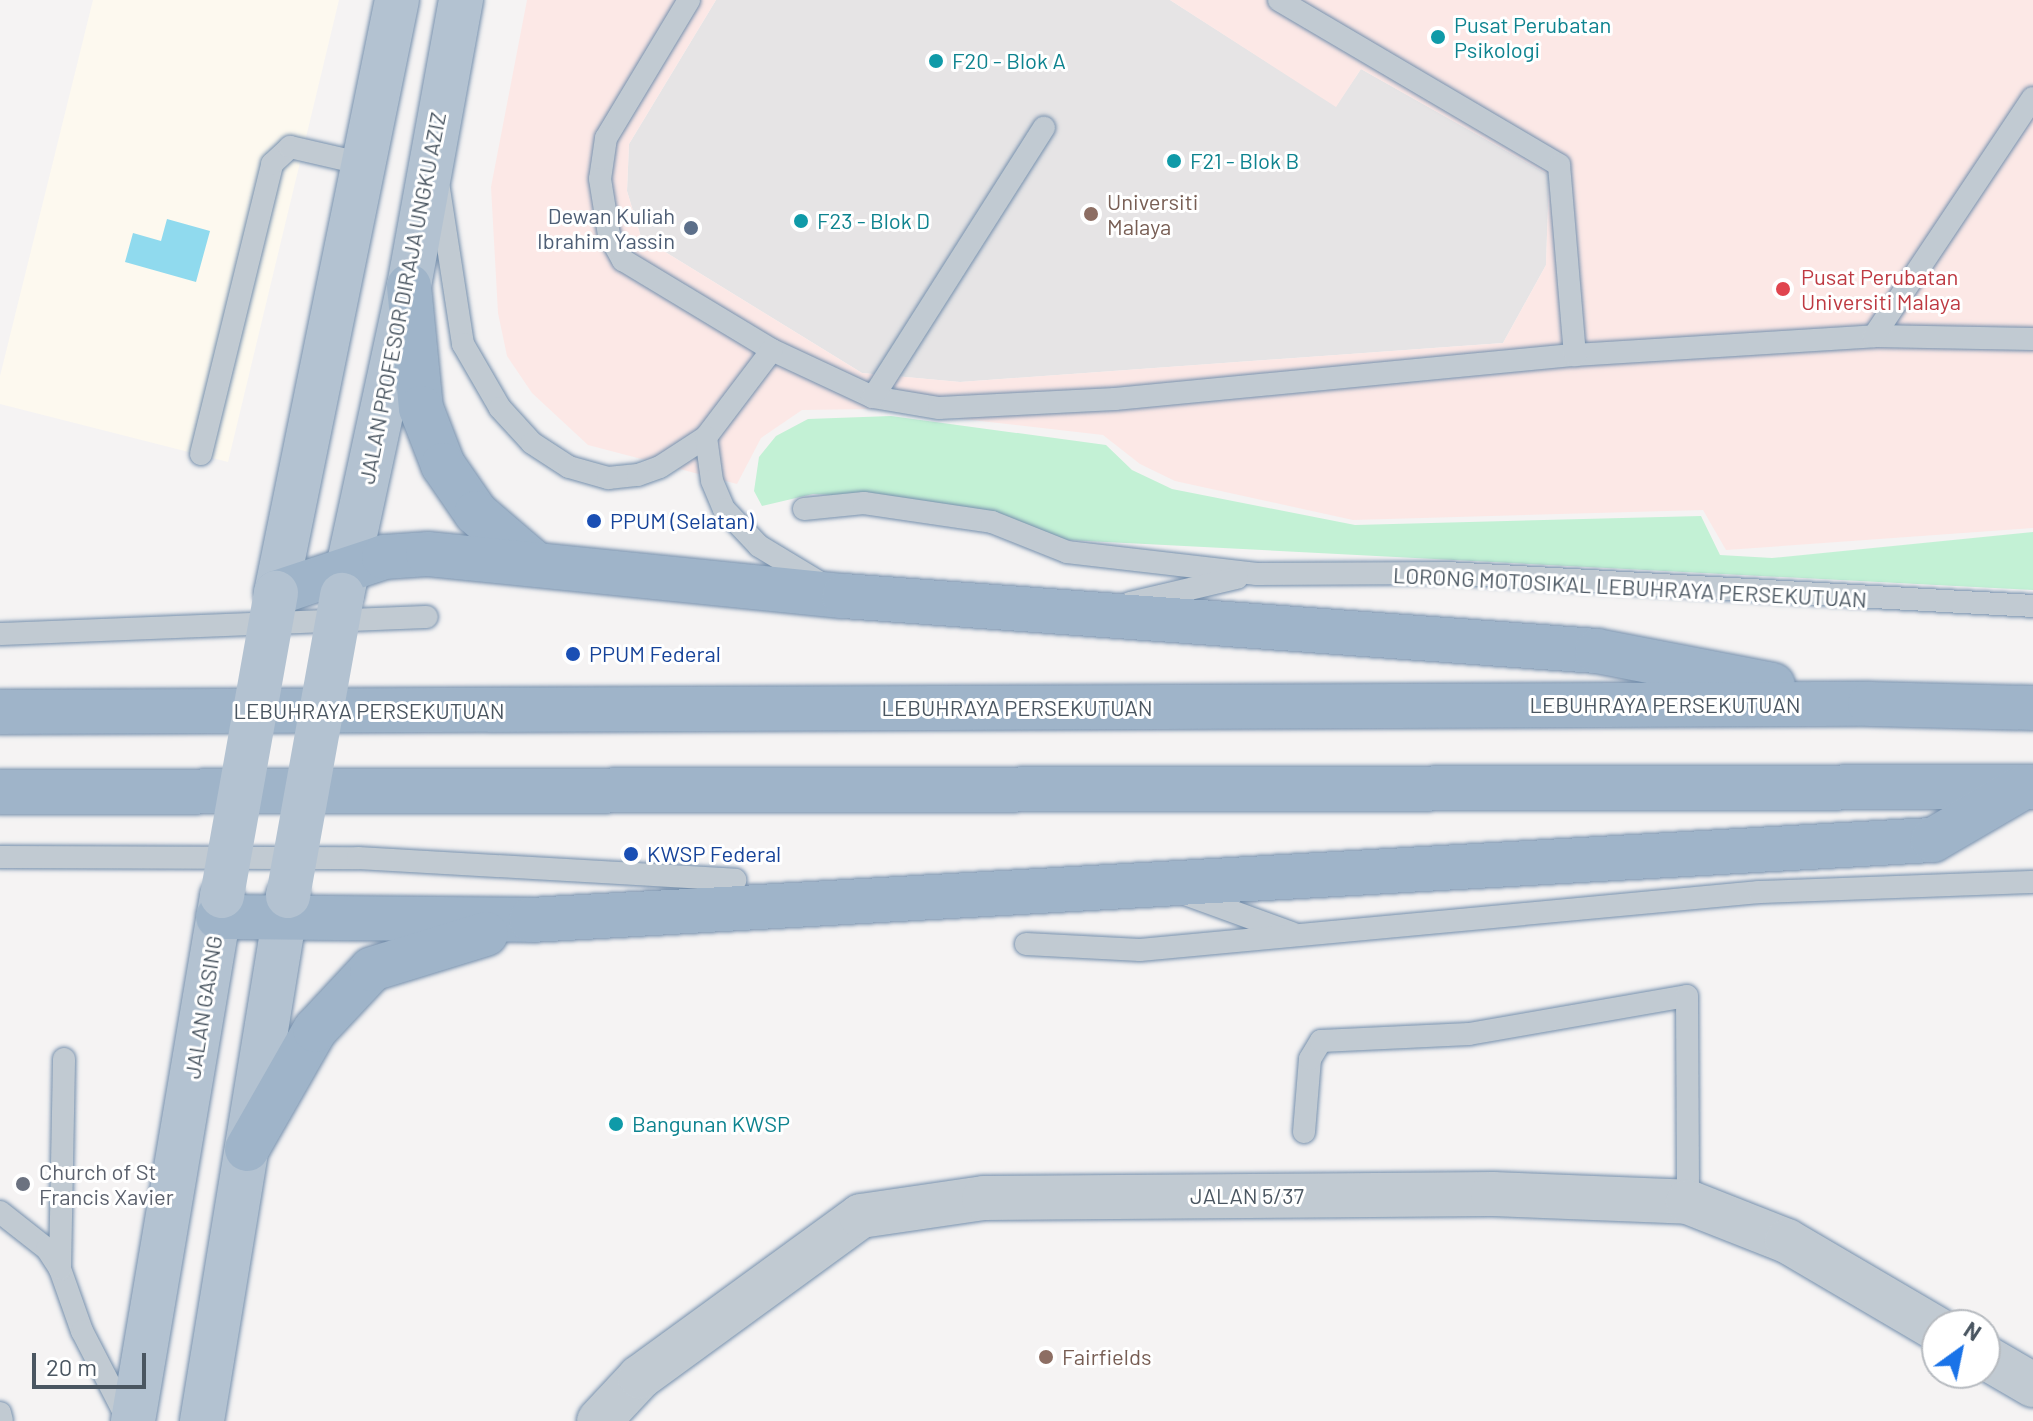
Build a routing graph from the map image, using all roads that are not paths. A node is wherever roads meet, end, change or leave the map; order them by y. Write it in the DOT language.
graph roads {
  1 [pos="397,0"];
  2 [pos="461,0"];
  3 [pos="689,0"];
  4 [pos="1279,0"];
  5 [pos="2033,98"];
  6 [pos="1044,128"];
  7 [pos="433,149"];
  8 [pos="364,164"];
  9 [pos="409,286"];
  10 [pos="1874,336"];
  11 [pos="2033,339"];
  12 [pos="772,350"];
  13 [pos="1575,355"];
  14 [pos="873,397"];
  15 [pos="706,437"];
  16 [pos="201,454"];
  17 [pos="804,509"];
  18 [pos="532,561"];
  19 [pos="1257,574"];
  20 [pos="344,581"];
  21 [pos="276,593"];
  22 [pos="844,596"];
  23 [pos="2033,606"];
  24 [pos="1094,612"];
  25 [pos="427,617"];
  26 [pos="0,634"];
  27 [pos="1870,704"];
  28 [pos="2033,708"];
  29 [pos="0,712"];
  30 [pos="2029,787"];
  31 [pos="0,792"];
  32 [pos="0,857"];
  33 [pos="735,880"];
  34 [pos="2033,882"];
  35 [pos="1158,884"];
  36 [pos="220,906"];
  37 [pos="286,908"];
  38 [pos="531,920"];
  39 [pos="1297,935"];
  40 [pos="1026,944"];
  41 [pos="64,1059"];
  42 [pos="1304,1132"];
  43 [pos="247,1149"];
  44 [pos="1688,1202"];
  45 [pos="0,1212"];
  46 [pos="60,1269"];
  47 [pos="1921,1320"];
  48 [pos="2001,1366"];
  49 [pos="2033,1385"];
  50 [pos="0,1413"];
  51 [pos="2,1421"];
  52 [pos="131,1421"];
  53 [pos="202,1421"];
  54 [pos="599,1421"];
  1 -- 8 [label="main road"];
  2 -- 7 [label="main road, JALAN PROFESOR DIRAJA UNGKU AZIZ"];
  3 -- 12 [label="lane"];
  4 -- 13 [label="lane"];
  5 -- 10 [label="lane"];
  6 -- 14 [label="lane"];
  7 -- 9 [label="main road, JALAN PROFESOR DIRAJA UNGKU AZIZ"];
  7 -- 15 [label="lane"];
  8 -- 16 [label="lane"];
  8 -- 21 [label="main road"];
  9 -- 18 [label="highway"];
  9 -- 20 [label="main road, JALAN PROFESOR DIRAJA UNGKU AZIZ"];
  10 -- 11 [label="lane"];
  10 -- 13 [label="lane"];
  12 -- 14 [label="lane"];
  12 -- 15 [label="lane"];
  13 -- 14 [label="lane"];
  15 -- 22 [label="lane"];
  17 -- 19 [label="lane, LORONG MOTOSIKAL LEBUHRAYA PERSEKUTUAN"];
  18 -- 20 [label="highway"];
  18 -- 22 [label="highway"];
  19 -- 23 [label="lane, LORONG MOTOSIKAL LEBUHRAYA PERSEKUTUAN"];
  19 -- 24 [label="lane"];
  20 -- 21 [label="highway"];
  20 -- 37 [label="main road, bridge"];
  21 -- 36 [label="main road, JALAN GASING, bridge"];
  22 -- 24 [label="highway"];
  24 -- 27 [label="highway"];
  25 -- 26 [label="lane"];
  27 -- 28 [label="highway, LEBUHRAYA PERSEKUTUAN"];
  27 -- 29 [label="highway, LEBUHRAYA PERSEKUTUAN"];
  30 -- 31 [label="highway"];
  30 -- 35 [label="highway"];
  32 -- 33 [label="lane"];
  34 -- 39 [label="lane"];
  35 -- 38 [label="highway"];
  35 -- 39 [label="lane"];
  36 -- 37 [label="highway"];
  36 -- 52 [label="main road, JALAN GASING"];
  37 -- 38 [label="highway"];
  37 -- 43 [label="main road"];
  38 -- 43 [label="highway"];
  39 -- 40 [label="lane"];
  41 -- 46 [label="lane"];
  42 -- 44 [label="lane"];
  43 -- 53 [label="main road"];
  44 -- 47 [label="street, JALAN 5/37"];
  44 -- 54 [label="street, JALAN 5/37"];
  45 -- 46 [label="lane"];
  46 -- 52 [label="lane"];
  48 -- 49 [label="street"];
  50 -- 51 [label="lane"];
}
